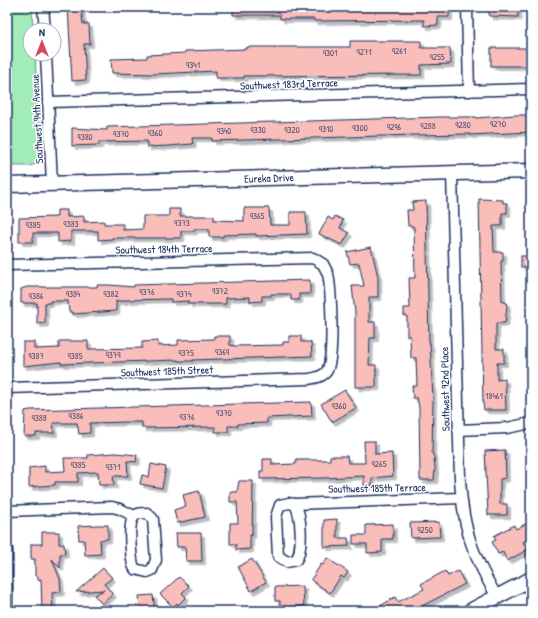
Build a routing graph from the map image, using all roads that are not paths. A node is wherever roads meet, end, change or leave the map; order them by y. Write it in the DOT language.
graph roads {
  1 [pos="43,7"];
  2 [pos="467,7"];
  3 [pos="44,22"];
  4 [pos="46,62"];
  5 [pos="531,89"];
  6 [pos="469,91"];
  7 [pos="48,102"];
  8 [pos="531,171"];
  9 [pos="452,173"];
  10 [pos="52,184"];
  11 [pos="7,185"];
  12 [pos="7,265"];
  13 [pos="326,372"];
  14 [pos="7,388"];
  15 [pos="531,423"];
  16 [pos="458,430"];
  17 [pos="461,498"];
  18 [pos="294,504"];
  19 [pos="7,511"];
  20 [pos="134,516"];
  21 [pos="7,550"];
  22 [pos="531,579"];
  23 [pos="497,597"];
  24 [pos="7,611"];
  25 [pos="470,611"];
  1 -- 3 [label="street"];
  2 -- 6 [label="street"];
  4 -- 7 [label="street, Southwest 94th Avenue"];
  5 -- 6 [label="street, Southwest 183rd Terrace"];
  6 -- 7 [label="street, Southwest 183rd Terrace"];
  7 -- 10 [label="street, Southwest 94th Avenue"];
  8 -- 9 [label="main road, Eureka Drive"];
  9 -- 10 [label="main road, Eureka Drive"];
  9 -- 16 [label="street, Southwest 92nd Place"];
  10 -- 11 [label="main road, Eureka Drive"];
  12 -- 13 [label="street, Southwest 184th Terrace"];
  13 -- 14 [label="street, Southwest 185th Street"];
  15 -- 16 [label="street"];
  16 -- 17 [label="street, Southwest 92nd Place"];
  17 -- 18 [label="street, Southwest 185th Terrace"];
  17 -- 23 [label="street, Southwest 92nd Place"];
  18 -- 18 [label="street"];
  19 -- 20 [label="street"];
  20 -- 20 [label="street"];
  21 -- 24 [label="street"];
  22 -- 23 [label="main road"];
  23 -- 25 [label="main road"];
}
